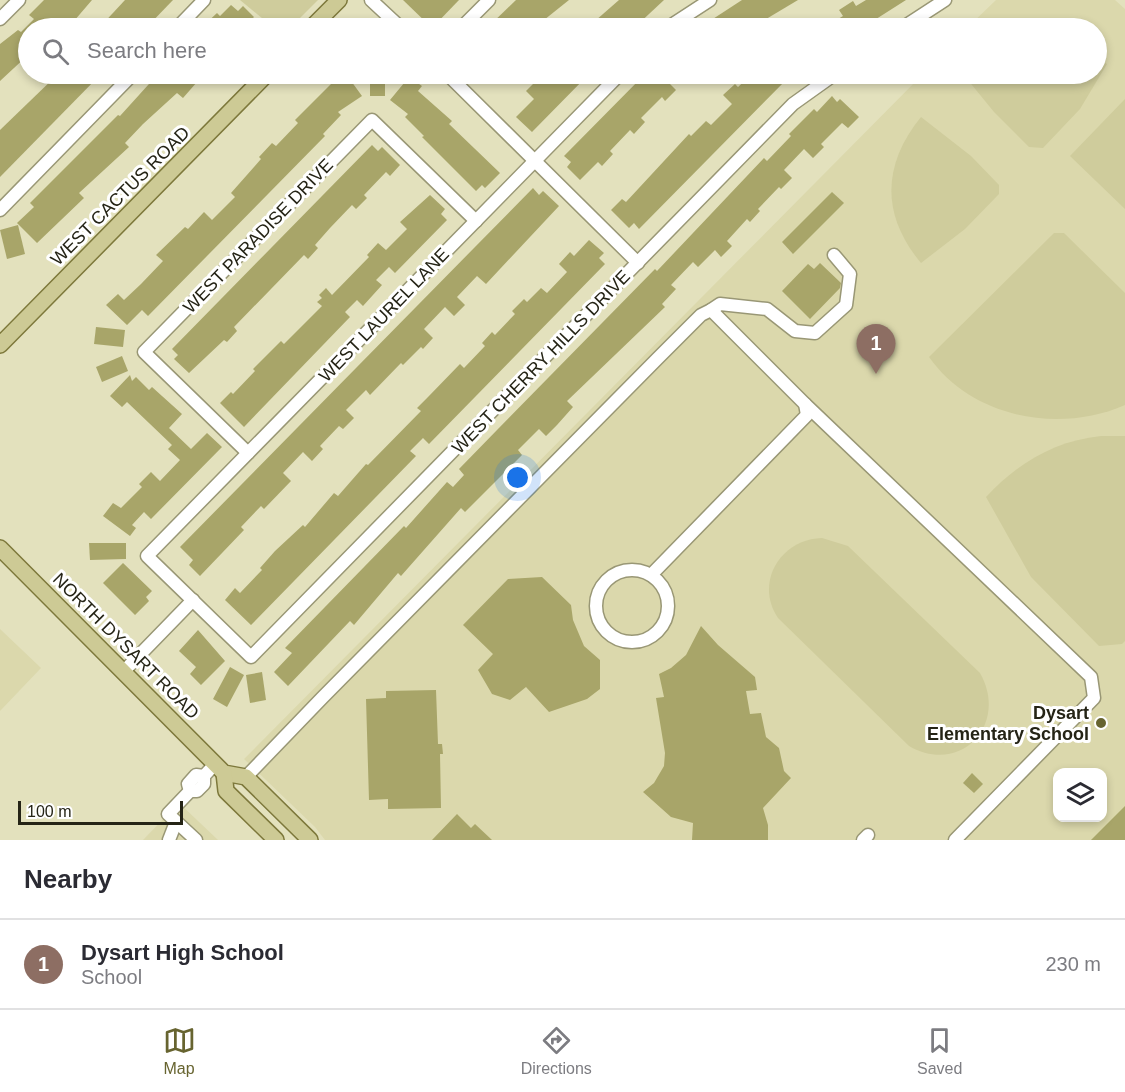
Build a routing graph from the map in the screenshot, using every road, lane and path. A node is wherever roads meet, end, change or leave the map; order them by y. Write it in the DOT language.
graph roads {
  1 [pos="19,0"];
  2 [pos="204,0"];
  3 [pos="339,0"];
  4 [pos="371,0"];
  5 [pos="489,0"];
  6 [pos="710,0"];
  7 [pos="945,0"];
  8 [pos="187,18"];
  9 [pos="321,18"];
  10 [pos="390,18"];
  11 [pos="471,18"];
  12 [pos="683,18"];
  13 [pos="917,18"];
  14 [pos="0,19"];
  15 [pos="123,84"];
  16 [pos="257,84"];
  17 [pos="457,84"];
  18 [pos="610,84"];
  19 [pos="821,84"];
  20 [pos="535,161"];
  21 [pos="0,210"];
  22 [pos="476,221"];
  23 [pos="834,255"];
  24 [pos="638,262"];
  25 [pos="711,310"];
  26 [pos="0,345"];
  27 [pos="805,404"];
  28 [pos="248,453"];
  29 [pos="0,548"];
  30 [pos="651,575"];
  31 [pos="193,600"];
  32 [pos="124,671"];
  33 [pos="220,768"];
  34 [pos="246,777"];
  35 [pos="177,822"];
  36 [pos="274,838"];
  37 [pos="169,840"];
  38 [pos="196,840"];
  39 [pos="310,840"];
  40 [pos="955,840"];
  1 -- 14 [label="street"];
  2 -- 8 [label="street"];
  3 -- 9 [label="main road"];
  4 -- 10 [label="street"];
  5 -- 11 [label="street"];
  6 -- 12 [label="street"];
  7 -- 13 [label="street"];
  15 -- 21 [label="street"];
  16 -- 26 [label="main road, WEST CACTUS ROAD"];
  17 -- 20 [label="street"];
  18 -- 20 [label="street, WEST LAUREL LANE"];
  19 -- 24 [label="street, WEST CHERRY HILLS DRIVE"];
  20 -- 22 [label="street, WEST LAUREL LANE"];
  20 -- 24 [label="street"];
  22 -- 28 [label="street, WEST LAUREL LANE"];
  22 -- 28 [label="street, WEST PARADISE DRIVE"];
  23 -- 25 [label="street"];
  24 -- 31 [label="street, WEST CHERRY HILLS DRIVE"];
  25 -- 27 [label="street"];
  25 -- 34 [label="street"];
  27 -- 30 [label="street"];
  27 -- 40 [label="street"];
  28 -- 31 [label="street, WEST LAUREL LANE"];
  29 -- 32 [label="main road, NORTH DYSART ROAD"];
  30 -- 30 [label="street"];
  31 -- 32 [label="street"];
  32 -- 33 [label="main road, NORTH DYSART ROAD"];
  33 -- 34 [label="main road"];
  33 -- 35 [label="street"];
  33 -- 36 [label="main road, NORTH DYSART ROAD"];
  34 -- 36 [label="main road"];
  34 -- 39 [label="main road"];
  35 -- 37 [label="street"];
  35 -- 38 [label="street"];
}
